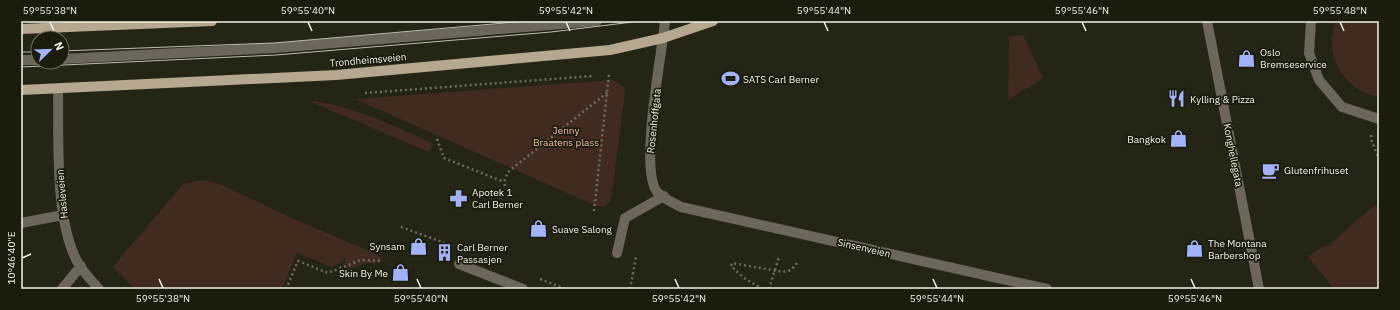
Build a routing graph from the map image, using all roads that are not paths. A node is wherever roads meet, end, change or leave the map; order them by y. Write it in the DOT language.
graph roads {
  1 [pos="212,21"];
  2 [pos="597,21"];
  3 [pos="665,21"];
  4 [pos="713,21"];
  5 [pos="1207,21"];
  6 [pos="1311,21"];
  7 [pos="21,29"];
  8 [pos="664,38"];
  9 [pos="70,59"];
  10 [pos="58,89"];
  11 [pos="21,90"];
  12 [pos="1379,120"];
  13 [pos="664,196"];
  14 [pos="681,206"];
  15 [pos="63,215"];
  16 [pos="21,223"];
  17 [pos="617,253"];
  18 [pos="459,264"];
  19 [pos="81,266"];
  20 [pos="62,289"];
  21 [pos="99,289"];
  22 [pos="523,289"];
  23 [pos="1047,289"];
  24 [pos="1259,289"];
  1 -- 7 [label="main road"];
  2 -- 9 [label="street"];
  3 -- 8 [label="street, Rosenhoffgata"];
  4 -- 8 [label="main road, Trondheimsveien"];
  5 -- 24 [label="street, Konghellegata"];
  6 -- 12 [label="street"];
  8 -- 10 [label="main road, Trondheimsveien"];
  8 -- 13 [label="street, Rosenhoffgata"];
  10 -- 11 [label="main road, Trondheimsveien"];
  10 -- 15 [label="street, Hasleveien"];
  13 -- 14 [label="street, Rosenhoffgata"];
  13 -- 17 [label="street"];
  14 -- 23 [label="street, Sinsenveien"];
  15 -- 16 [label="street"];
  15 -- 19 [label="street, Hasleveien"];
  18 -- 22 [label="street"];
  19 -- 20 [label="street"];
  19 -- 21 [label="street, Hasleveien"];
}
